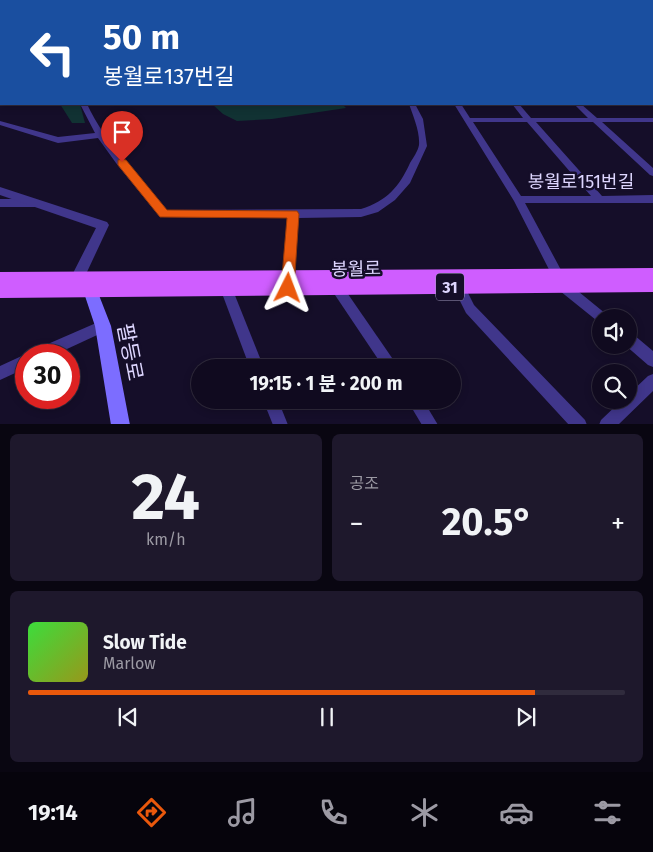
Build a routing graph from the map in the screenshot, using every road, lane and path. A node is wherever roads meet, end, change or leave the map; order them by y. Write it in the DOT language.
graph roads {
  1 [pos="84,105"];
  2 [pos="412,105"];
  3 [pos="459,105"];
  4 [pos="517,105"];
  5 [pos="578,105"];
  6 [pos="530,120"];
  7 [pos="595,120"];
  8 [pos="653,120"];
  9 [pos="0,123"];
  10 [pos="469,123"];
  11 [pos="102,136"];
  12 [pos="653,173"];
  13 [pos="0,191"];
  14 [pos="599,199"];
  15 [pos="653,199"];
  16 [pos="518,200"];
  17 [pos="0,203"];
  18 [pos="36,204"];
  19 [pos="293,214"];
  20 [pos="653,274"];
  21 [pos="0,278"];
  22 [pos="561,281"];
  23 [pos="75,283"];
  24 [pos="288,283"];
  25 [pos="653,285"];
  26 [pos="459,287"];
  27 [pos="226,288"];
  28 [pos="337,288"];
  29 [pos="90,290"];
  30 [pos="0,291"];
  31 [pos="592,309"];
  32 [pos="103,326"];
  33 [pos="63,344"];
  34 [pos="637,347"];
  35 [pos="254,359"];
  36 [pos="386,359"];
  37 [pos="653,360"];
  38 [pos="15,366"];
  39 [pos="0,373"];
  40 [pos="653,381"];
  41 [pos="274,409"];
  42 [pos="420,409"];
  43 [pos="116,422"];
  44 [pos="281,424"];
  45 [pos="431,424"];
  46 [pos="580,424"];
  47 [pos="606,424"];
  1 -- 11 [label="street"];
  2 -- 19 [label="street"];
  3 -- 10 [label="street"];
  4 -- 6 [label="street"];
  5 -- 7 [label="street"];
  6 -- 7 [label="street"];
  6 -- 10 [label="street"];
  6 -- 14 [label="street"];
  7 -- 8 [label="street"];
  7 -- 12 [label="street"];
  9 -- 11 [label="street"];
  10 -- 16 [label="street"];
  11 -- 19 [label="street"];
  13 -- 18 [label="street"];
  14 -- 15 [label="street, 봉월로151번길"];
  14 -- 16 [label="street, 봉월로151번길"];
  16 -- 22 [label="street, 봉월로151번길"];
  17 -- 18 [label="street"];
  18 -- 23 [label="street"];
  19 -- 24 [label="street"];
  20 -- 22 [label="main road"];
  21 -- 23 [label="main road"];
  22 -- 24 [label="main road"];
  22 -- 25 [label="main road, 봉월로 / 31"];
  22 -- 26 [label="main road, 봉월로 / 31"];
  22 -- 31 [label="street"];
  23 -- 24 [label="main road"];
  23 -- 29 [label="main road, 봉월로 / 31"];
  23 -- 30 [label="main road, 봉월로 / 31"];
  24 -- 27 [label="main road, 봉월로 / 31"];
  24 -- 28 [label="main road, 봉월로 / 31"];
  26 -- 28 [label="main road, 봉월로 / 31"];
  26 -- 46 [label="street"];
  27 -- 29 [label="main road, 봉월로 / 31"];
  27 -- 35 [label="street"];
  28 -- 36 [label="street"];
  29 -- 32 [label="main road, 팔등로"];
  32 -- 33 [label="street"];
  32 -- 43 [label="main road, 팔등로"];
  34 -- 37 [label="street"];
  38 -- 39 [label="street"];
  40 -- 47 [label="street"];
  41 -- 44 [label="street"];
  42 -- 45 [label="street"];
}
